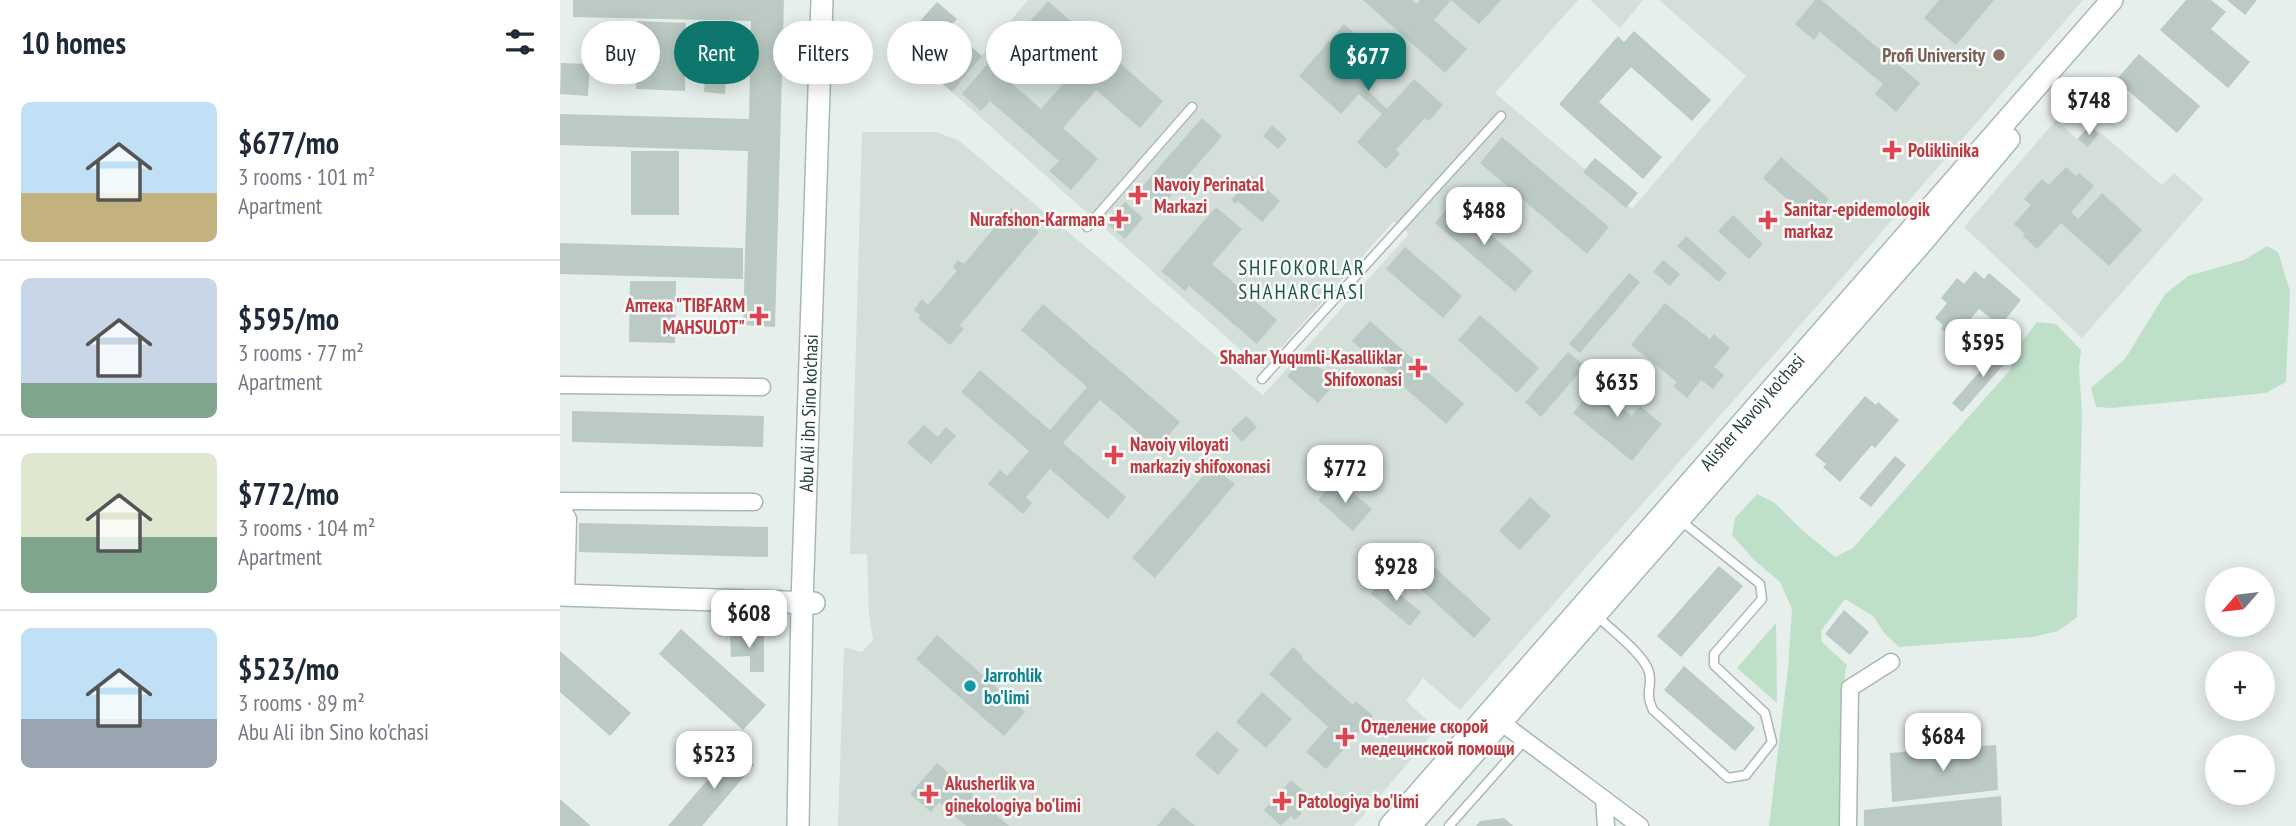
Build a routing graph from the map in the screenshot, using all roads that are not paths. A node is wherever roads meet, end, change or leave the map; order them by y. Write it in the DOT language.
graph roads {
  1 [pos="822,0"];
  2 [pos="833,0"];
  3 [pos="2112,0"];
  4 [pos="2129,0"];
  5 [pos="1192,107"];
  6 [pos="1501,116"];
  7 [pos="1087,227"];
  8 [pos="1262,379"];
  9 [pos="560,385"];
  10 [pos="762,387"];
  11 [pos="560,502"];
  12 [pos="754,502"];
  13 [pos="1674,514"];
  14 [pos="563,595"];
  15 [pos="808,603"];
  16 [pos="1590,609"];
  17 [pos="1891,662"];
  18 [pos="1495,718"];
  19 [pos="1526,739"];
  20 [pos="1604,799"];
  21 [pos="798,826"];
  22 [pos="810,826"];
  23 [pos="1391,826"];
  24 [pos="1410,826"];
  25 [pos="1449,826"];
  26 [pos="1606,826"];
  27 [pos="1640,826"];
  28 [pos="1848,826"];
  1 -- 15 [label="main road, Abu Ali ibn Sino ko'chasi"];
  2 -- 15 [label="main road, Abu Ali ibn Sino ko'chasi"];
  3 -- 13 [label="main road, Alisher Navoiy ko'chasi"];
  4 -- 13 [label="main road, Alisher Navoiy ko'chasi"];
  5 -- 7 [label="lane"];
  6 -- 8 [label="lane"];
  9 -- 10 [label="street"];
  11 -- 12 [label="street"];
  11 -- 14 [label="street"];
  13 -- 16 [label="main road, Alisher Navoiy ko'chasi"];
  13 -- 16 [label="lane"];
  14 -- 15 [label="main road"];
  15 -- 21 [label="main road, Abu Ali ibn Sino ko'chasi"];
  15 -- 22 [label="main road, Abu Ali ibn Sino ko'chasi"];
  16 -- 18 [label="main road, Alisher Navoiy ko'chasi"];
  17 -- 28 [label="street"];
  18 -- 19 [label="street"];
  18 -- 23 [label="main road, Alisher Navoiy ko'chasi"];
  18 -- 24 [label="main road, Alisher Navoiy ko'chasi"];
  19 -- 20 [label="street"];
  19 -- 25 [label="lane"];
  20 -- 26 [label="street"];
  20 -- 27 [label="street"];
}
